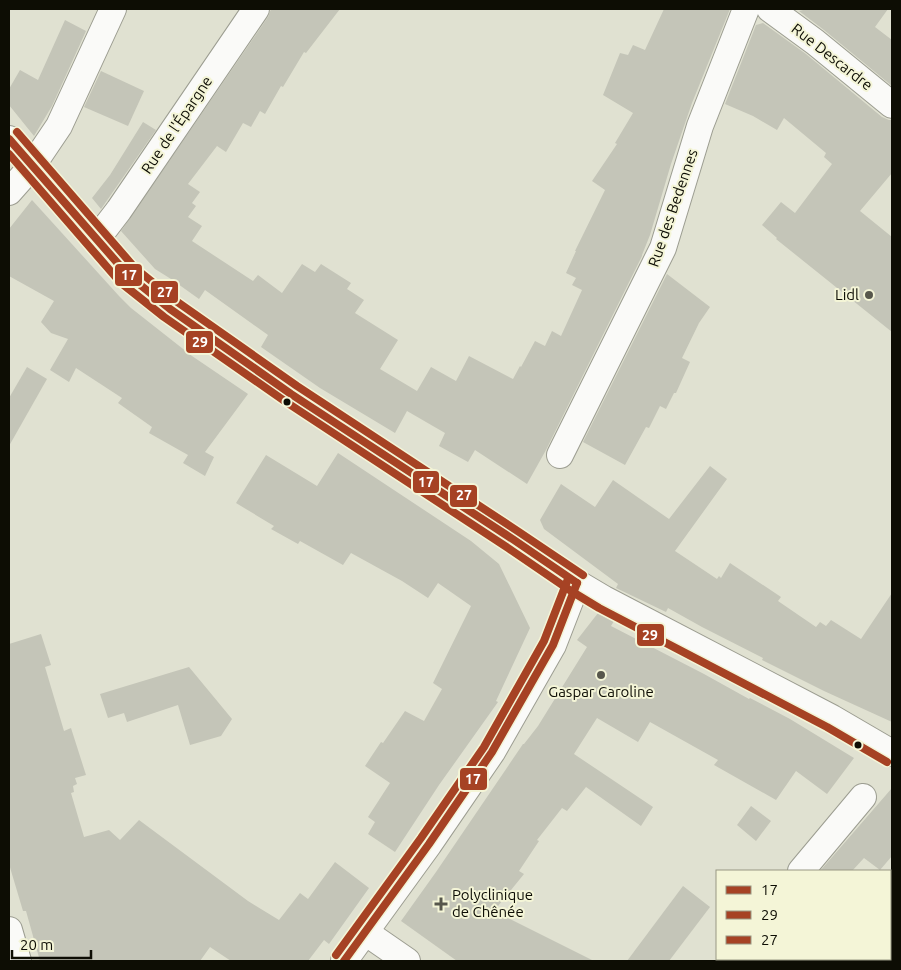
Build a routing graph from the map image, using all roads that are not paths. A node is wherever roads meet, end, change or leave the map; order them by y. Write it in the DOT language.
graph roads {
  1 [pos="114,9"];
  2 [pos="256,9"];
  3 [pos="746,9"];
  4 [pos="770,9"];
  5 [pos="892,105"];
  6 [pos="9,139"];
  7 [pos="32,166"];
  8 [pos="9,192"];
  9 [pos="96,240"];
  10 [pos="560,455"];
  11 [pos="577,583"];
  12 [pos="892,753"];
  13 [pos="863,797"];
  14 [pos="802,870"];
  15 [pos="9,930"];
  16 [pos="365,932"];
  17 [pos="18,961"];
  18 [pos="344,961"];
  19 [pos="407,961"];
  1 -- 7 [label="street"];
  2 -- 9 [label="street, Rue de l'Épargne"];
  3 -- 10 [label="street, Rue des Bedennes"];
  4 -- 5 [label="street, Rue Descardre"];
  6 -- 7 [label="street"];
  7 -- 8 [label="street"];
  7 -- 9 [label="street"];
  9 -- 11 [label="street"];
  11 -- 12 [label="street"];
  11 -- 16 [label="street"];
  13 -- 14 [label="street"];
  15 -- 17 [label="street"];
  16 -- 18 [label="street"];
  16 -- 19 [label="street"];
}
